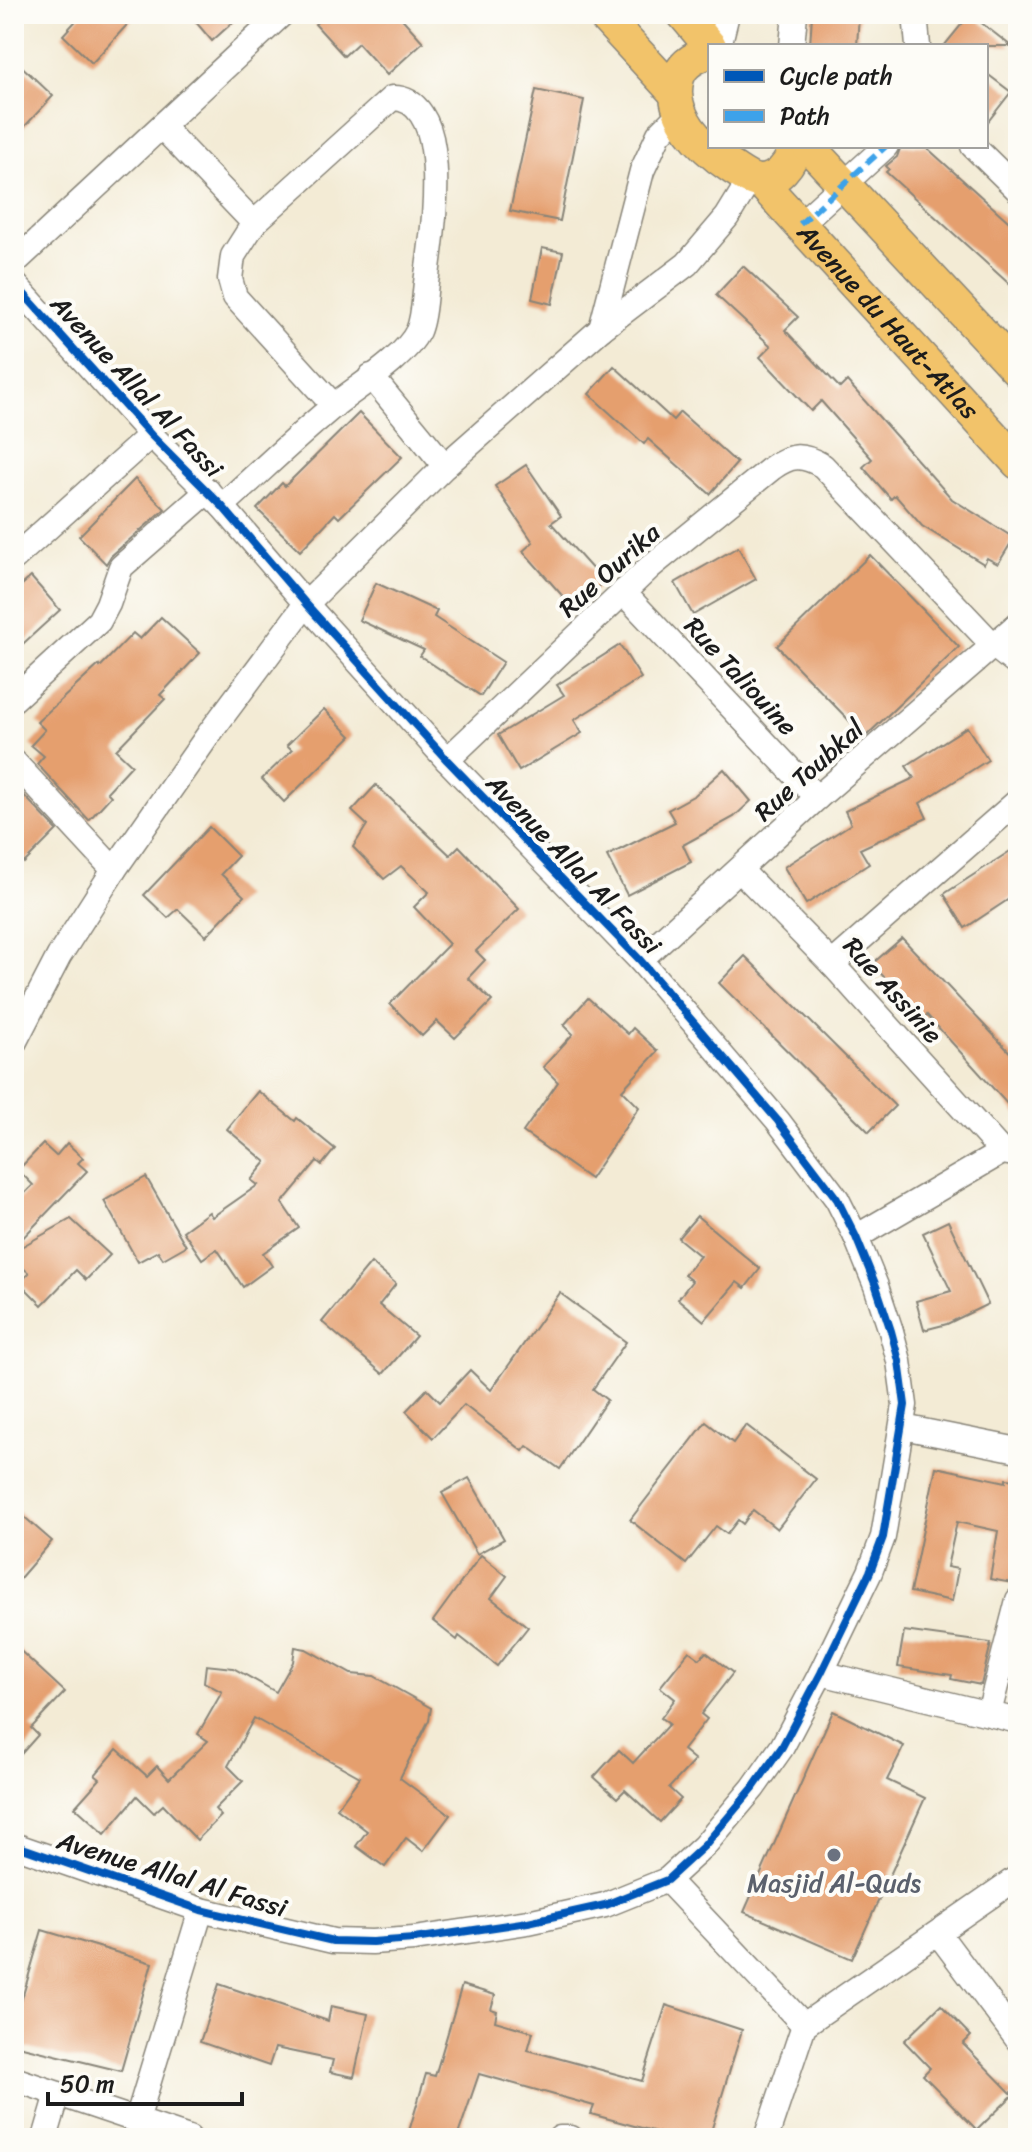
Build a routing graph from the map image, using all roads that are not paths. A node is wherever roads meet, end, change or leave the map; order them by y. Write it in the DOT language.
graph roads {
  1 [pos="282,14"];
  2 [pos="602,14"];
  3 [pos="683,14"];
  4 [pos="727,14"];
  5 [pos="795,14"];
  6 [pos="915,14"];
  7 [pos="708,44"];
  8 [pos="720,44"];
  9 [pos="792,44"];
  10 [pos="918,44"];
  11 [pos="708,53"];
  12 [pos="677,103"];
  13 [pos="162,127"];
  14 [pos="795,148"];
  15 [pos="810,148"];
  16 [pos="884,148"];
  17 [pos="975,148"];
  18 [pos="756,180"];
  19 [pos="844,186"];
  20 [pos="1018,190"];
  21 [pos="254,223"];
  22 [pos="800,224"];
  23 [pos="15,280"];
  24 [pos="601,329"];
  25 [pos="1018,371"];
  26 [pos="371,376"];
  27 [pos="334,406"];
  28 [pos="151,435"];
  29 [pos="1018,463"];
  30 [pos="445,466"];
  31 [pos="215,499"];
  32 [pos="14,558"];
  33 [pos="623,592"];
  34 [pos="306,604"];
  35 [pos="1018,624"];
  36 [pos="994,646"];
  37 [pos="1018,665"];
  38 [pos="14,699"];
  39 [pos="447,760"];
  40 [pos="14,762"];
  41 [pos="817,798"];
  42 [pos="1018,801"];
  43 [pos="114,870"];
  44 [pos="740,870"];
  45 [pos="640,960"];
  46 [pos="832,964"];
  47 [pos="14,1043"];
  48 [pos="1010,1153"];
  49 [pos="856,1237"];
  50 [pos="903,1427"];
  51 [pos="1018,1450"];
  52 [pos="1018,1600"];
  53 [pos="821,1673"];
  54 [pos="989,1713"];
  55 [pos="1018,1721"];
  56 [pos="14,1845"];
  57 [pos="1018,1877"];
  58 [pos="667,1880"];
  59 [pos="201,1910"];
  60 [pos="938,1933"];
  61 [pos="804,2025"];
  62 [pos="1018,2040"];
  63 [pos="14,2079"];
  64 [pos="58,2094"];
  65 [pos="137,2120"];
  66 [pos="45,2138"];
  67 [pos="189,2138"];
  68 [pos="560,2138"];
  69 [pos="571,2138"];
  70 [pos="766,2138"];
  1 -- 13 [label="street"];
  2 -- 12 [label="main road"];
  3 -- 7 [label="main road"];
  4 -- 8 [label="street"];
  5 -- 9 [label="street"];
  6 -- 10 [label="street"];
  11 -- 12 [label="main road"];
  12 -- 18 [label="main road, Avenue du Haut-Atlas"];
  12 -- 24 [label="street"];
  13 -- 21 [label="street"];
  13 -- 23 [label="street"];
  14 -- 18 [label="main road"];
  15 -- 19 [label="main road"];
  16 -- 19 [label="street"];
  17 -- 20 [label="street"];
  18 -- 22 [label="main road, Avenue du Haut-Atlas"];
  18 -- 24 [label="street"];
  19 -- 22 [label="street"];
  19 -- 25 [label="main road"];
  21 -- 26 [label="street"];
  21 -- 27 [label="street"];
  22 -- 29 [label="main road, Avenue du Haut-Atlas"];
  23 -- 28 [label="street, Avenue Allal Al Fassi"];
  24 -- 30 [label="street"];
  26 -- 27 [label="street"];
  26 -- 30 [label="street"];
  27 -- 31 [label="street"];
  28 -- 31 [label="street, Avenue Allal Al Fassi"];
  28 -- 32 [label="street"];
  30 -- 34 [label="street"];
  31 -- 34 [label="street, Avenue Allal Al Fassi"];
  31 -- 38 [label="street"];
  33 -- 36 [label="street, Rue Ourika"];
  33 -- 39 [label="street, Rue Ourika"];
  33 -- 41 [label="street, Rue Taliouine"];
  34 -- 39 [label="street, Avenue Allal Al Fassi"];
  34 -- 43 [label="street"];
  35 -- 36 [label="street, Rue Toubkal"];
  36 -- 37 [label="street"];
  36 -- 41 [label="street, Rue Toubkal"];
  39 -- 45 [label="street, Avenue Allal Al Fassi"];
  40 -- 43 [label="street"];
  41 -- 44 [label="street, Rue Toubkal"];
  42 -- 46 [label="street"];
  43 -- 47 [label="street"];
  44 -- 45 [label="street, Rue Toubkal"];
  44 -- 46 [label="street, Rue Assinie"];
  45 -- 49 [label="street, Avenue Allal Al Fassi"];
  46 -- 48 [label="street, Rue Assinie"];
  48 -- 49 [label="street"];
  49 -- 50 [label="street, Avenue Allal Al Fassi"];
  50 -- 51 [label="street"];
  50 -- 53 [label="street, Avenue Allal Al Fassi"];
  52 -- 54 [label="street"];
  53 -- 54 [label="street"];
  53 -- 58 [label="street, Avenue Allal Al Fassi"];
  54 -- 55 [label="street"];
  56 -- 59 [label="street, Avenue Allal Al Fassi"];
  57 -- 60 [label="street"];
  58 -- 59 [label="street, Avenue Allal Al Fassi"];
  58 -- 61 [label="street"];
  59 -- 65 [label="street"];
  60 -- 61 [label="street"];
  60 -- 62 [label="street"];
  61 -- 70 [label="street"];
  63 -- 64 [label="street"];
  64 -- 65 [label="street"];
  64 -- 66 [label="street"];
  65 -- 67 [label="street"];
  68 -- 69 [label="street"];
}
